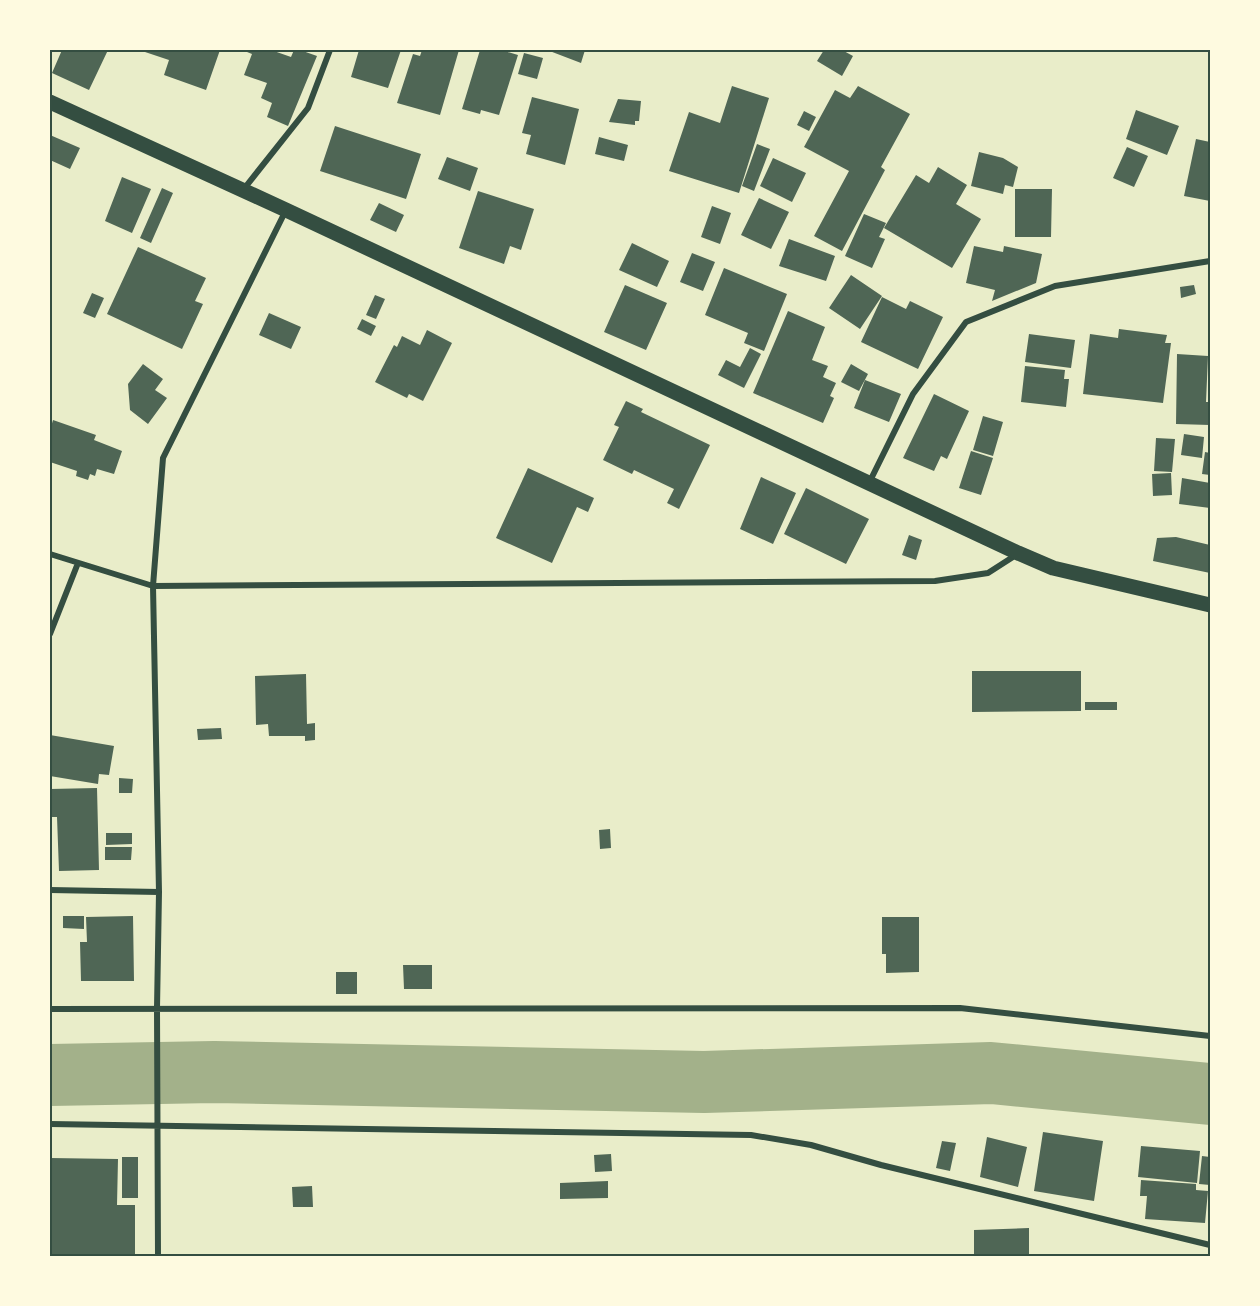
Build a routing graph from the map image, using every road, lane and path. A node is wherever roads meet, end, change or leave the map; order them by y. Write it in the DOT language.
graph roads {
  1 [pos="330,50"];
  2 [pos="50,102"];
  3 [pos="243,191"];
  4 [pos="286,210"];
  5 [pos="1210,261"];
  6 [pos="868,484"];
  7 [pos="1018,553"];
  8 [pos="50,554"];
  9 [pos="78,563"];
  10 [pos="153,586"];
  11 [pos="1210,605"];
  12 [pos="50,633"];
  13 [pos="50,890"];
  14 [pos="159,892"];
  15 [pos="157,1008"];
  16 [pos="50,1009"];
  17 [pos="1210,1036"];
  18 [pos="50,1124"];
  19 [pos="158,1125"];
  20 [pos="1210,1245"];
  21 [pos="158,1257"];
  1 -- 3 [label="street"];
  2 -- 3 [label="main road"];
  3 -- 4 [label="main road"];
  4 -- 6 [label="main road"];
  4 -- 10 [label="street"];
  5 -- 6 [label="street"];
  6 -- 7 [label="main road"];
  7 -- 10 [label="street"];
  7 -- 11 [label="main road"];
  8 -- 9 [label="street"];
  9 -- 10 [label="street"];
  9 -- 12 [label="street"];
  10 -- 14 [label="street"];
  13 -- 14 [label="street"];
  14 -- 15 [label="street"];
  15 -- 16 [label="street"];
  15 -- 17 [label="street"];
  15 -- 19 [label="street"];
  18 -- 19 [label="street"];
  19 -- 20 [label="street"];
  19 -- 21 [label="street"];
}
